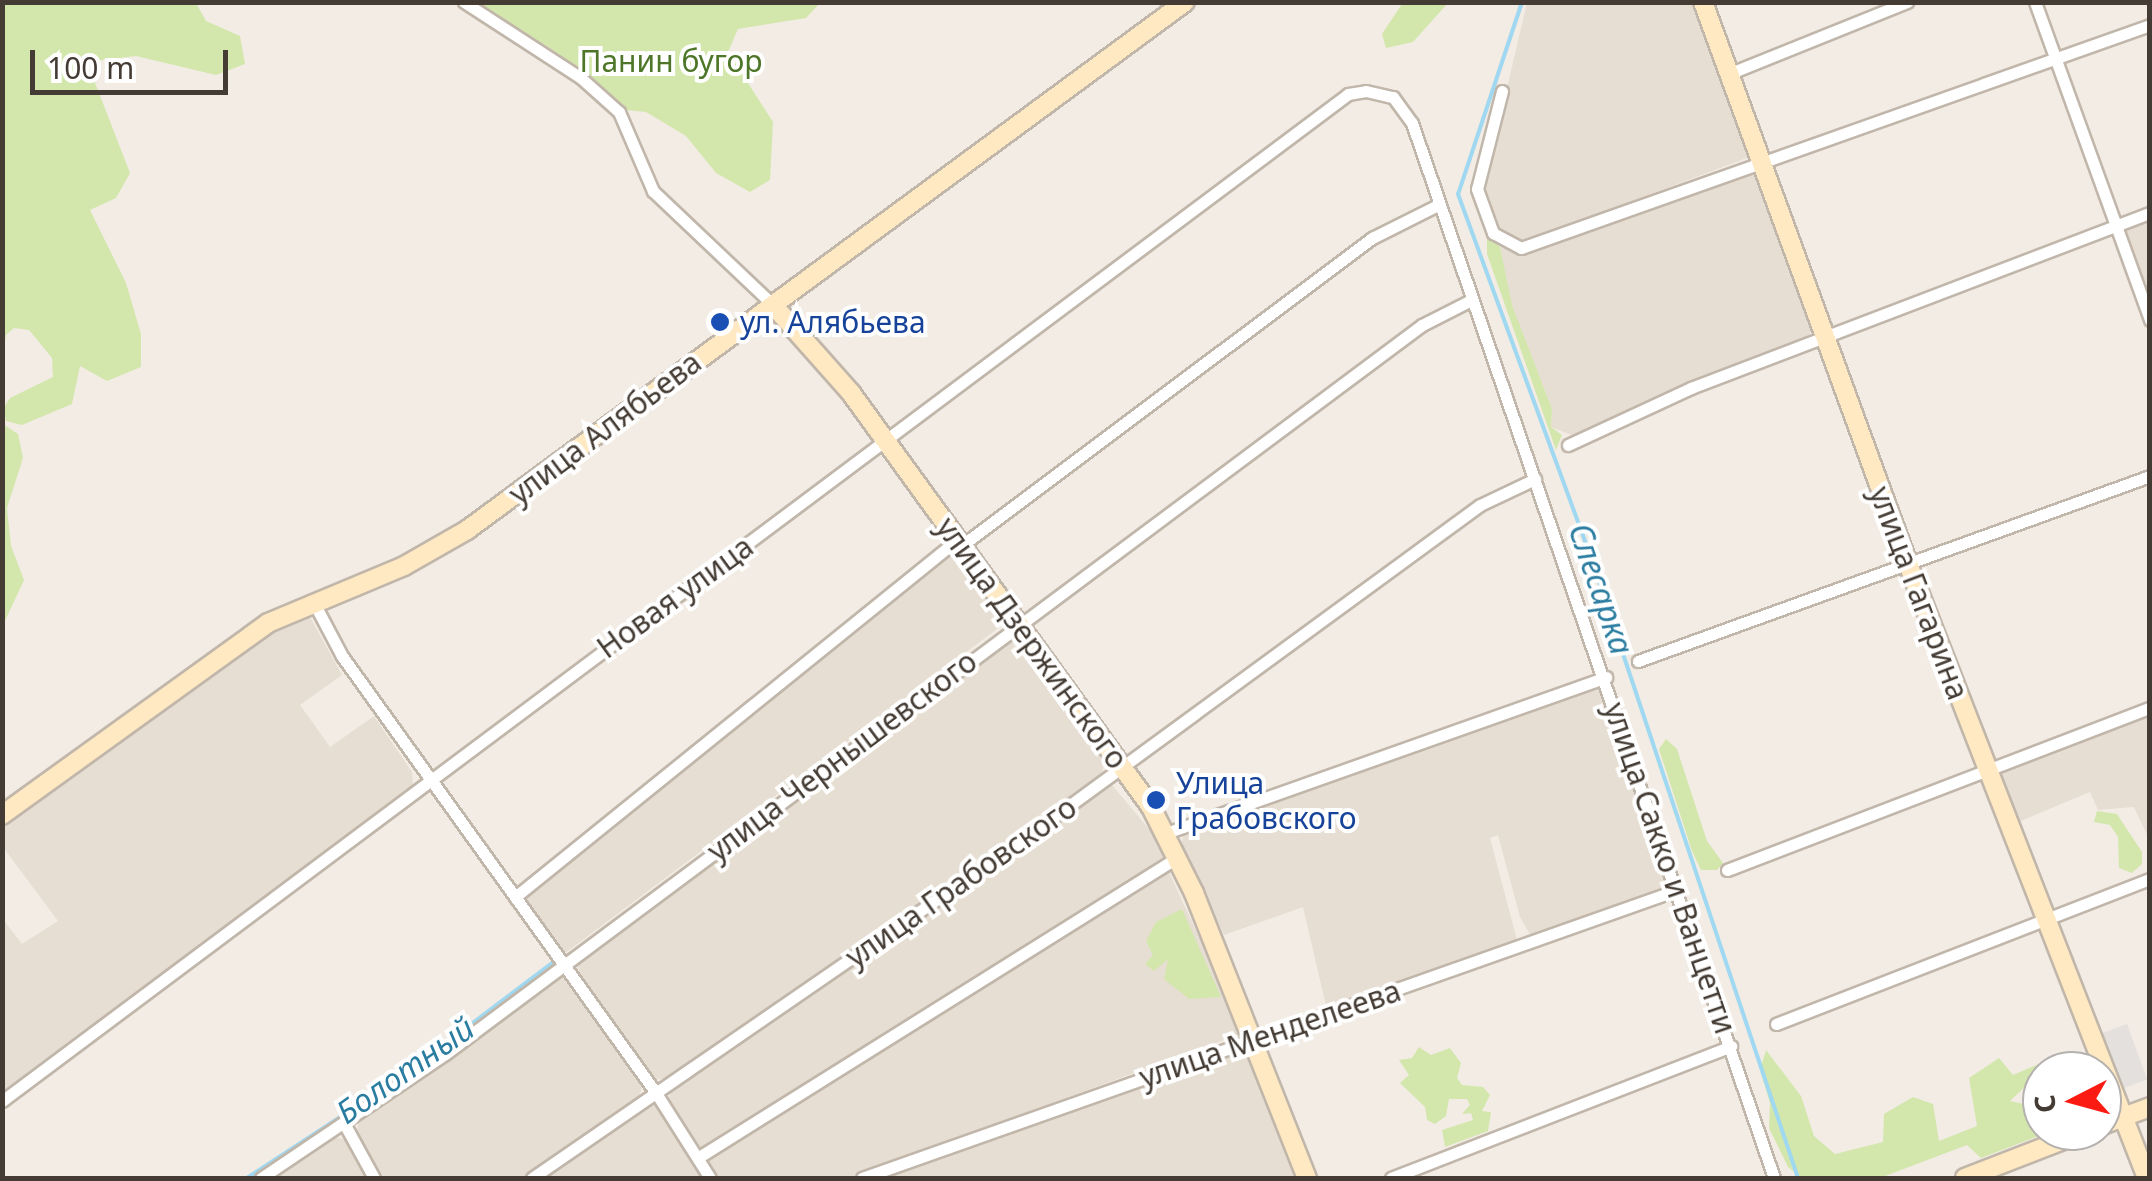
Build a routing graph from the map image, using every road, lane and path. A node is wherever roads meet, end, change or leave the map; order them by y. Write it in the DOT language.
graph roads {
  1 [pos="464,2"];
  2 [pos="1185,2"];
  3 [pos="1703,2"];
  4 [pos="1907,2"];
  5 [pos="2036,2"];
  6 [pos="2150,25"];
  7 [pos="2056,57"];
  8 [pos="1728,74"];
  9 [pos="1502,91"];
  10 [pos="1348,94"];
  11 [pos="1760,162"];
  12 [pos="1438,205"];
  13 [pos="2150,213"];
  14 [pos="2115,227"];
  15 [pos="1471,300"];
  16 [pos="773,306"];
  17 [pos="2150,320"];
  18 [pos="1824,340"];
  19 [pos="887,444"];
  20 [pos="1568,445"];
  21 [pos="2150,476"];
  22 [pos="1535,479"];
  23 [pos="959,543"];
  24 [pos="1908,564"];
  25 [pos="314,603"];
  26 [pos="1018,624"];
  27 [pos="1638,662"];
  28 [pos="1606,677"];
  29 [pos="2150,708"];
  30 [pos="1123,768"];
  31 [pos="1986,770"];
  32 [pos="429,780"];
  33 [pos="2,815"];
  34 [pos="1166,833"];
  35 [pos="1178,857"];
  36 [pos="1726,870"];
  37 [pos="2150,879"];
  38 [pos="1677,890"];
  39 [pos="515,897"];
  40 [pos="2046,920"];
  41 [pos="565,964"];
  42 [pos="1776,1024"];
  43 [pos="1254,1040"];
  44 [pos="1731,1046"];
  45 [pos="656,1093"];
  46 [pos="2,1101"];
  47 [pos="2150,1106"];
  48 [pos="2123,1116"];
  49 [pos="344,1124"];
  50 [pos="2035,1151"];
  51 [pos="699,1157"];
  52 [pos="260,1178"];
  53 [pos="374,1178"];
  54 [pos="532,1178"];
  55 [pos="710,1178"];
  56 [pos="862,1178"];
  57 [pos="1307,1178"];
  58 [pos="1390,1178"];
  59 [pos="1774,1178"];
  60 [pos="1966,1178"];
  61 [pos="2147,1178"];
  1 -- 16 [label="street"];
  2 -- 16 [label="main road, улица Алябьева"];
  3 -- 8 [label="main road, улица Гагарина"];
  4 -- 8 [label="street"];
  5 -- 7 [label="street"];
  6 -- 7 [label="street"];
  7 -- 11 [label="street"];
  7 -- 14 [label="street"];
  8 -- 11 [label="main road, улица Гагарина"];
  9 -- 11 [label="street"];
  10 -- 12 [label="street, улица Сакко и Ванцетти"];
  10 -- 19 [label="street, Новая улица"];
  11 -- 18 [label="main road, улица Гагарина"];
  12 -- 15 [label="street, улица Сакко и Ванцетти"];
  12 -- 23 [label="street"];
  13 -- 14 [label="street"];
  14 -- 17 [label="street"];
  14 -- 18 [label="street"];
  15 -- 22 [label="street, улица Сакко и Ванцетти"];
  15 -- 26 [label="street, улица Чернышевского"];
  16 -- 19 [label="main road, улица Дзержинского"];
  16 -- 25 [label="main road, улица Алябьева"];
  18 -- 20 [label="street"];
  18 -- 24 [label="main road, улица Гагарина"];
  19 -- 23 [label="main road, улица Дзержинского"];
  19 -- 32 [label="street, Новая улица"];
  21 -- 24 [label="street"];
  22 -- 28 [label="street, улица Сакко и Ванцетти"];
  22 -- 30 [label="street, улица Грабовского"];
  23 -- 26 [label="main road, улица Дзержинского"];
  23 -- 39 [label="street"];
  24 -- 27 [label="street"];
  24 -- 31 [label="main road, улица Гагарина"];
  25 -- 32 [label="street"];
  25 -- 33 [label="main road, улица Алябьева"];
  26 -- 30 [label="main road, улица Дзержинского"];
  26 -- 41 [label="street, улица Чернышевского"];
  28 -- 34 [label="street"];
  28 -- 38 [label="street, улица Сакко и Ванцетти"];
  29 -- 31 [label="street"];
  30 -- 34 [label="main road, улица Дзержинского"];
  30 -- 45 [label="street, улица Грабовского"];
  31 -- 36 [label="street"];
  31 -- 40 [label="main road, улица Гагарина"];
  32 -- 39 [label="street"];
  32 -- 46 [label="street, Новая улица"];
  34 -- 35 [label="main road, улица Дзержинского"];
  35 -- 43 [label="main road, улица Дзержинского"];
  35 -- 51 [label="street"];
  37 -- 40 [label="street"];
  38 -- 43 [label="street, улица Менделеева"];
  38 -- 44 [label="street, улица Сакко и Ванцетти"];
  39 -- 41 [label="street"];
  40 -- 42 [label="street"];
  40 -- 48 [label="main road, улица Гагарина"];
  41 -- 45 [label="street"];
  41 -- 49 [label="street, улица Чернышевского"];
  43 -- 56 [label="street, улица Менделеева"];
  43 -- 57 [label="main road, улица Дзержинского"];
  44 -- 58 [label="street"];
  44 -- 59 [label="street, улица Сакко и Ванцетти"];
  45 -- 51 [label="street"];
  45 -- 54 [label="street, улица Грабовского"];
  47 -- 48 [label="main road"];
  48 -- 61 [label="main road, улица Гагарина"];
  49 -- 52 [label="street, улица Чернышевского"];
  49 -- 53 [label="street"];
  50 -- 60 [label="main road"];
  51 -- 55 [label="street"];
}
